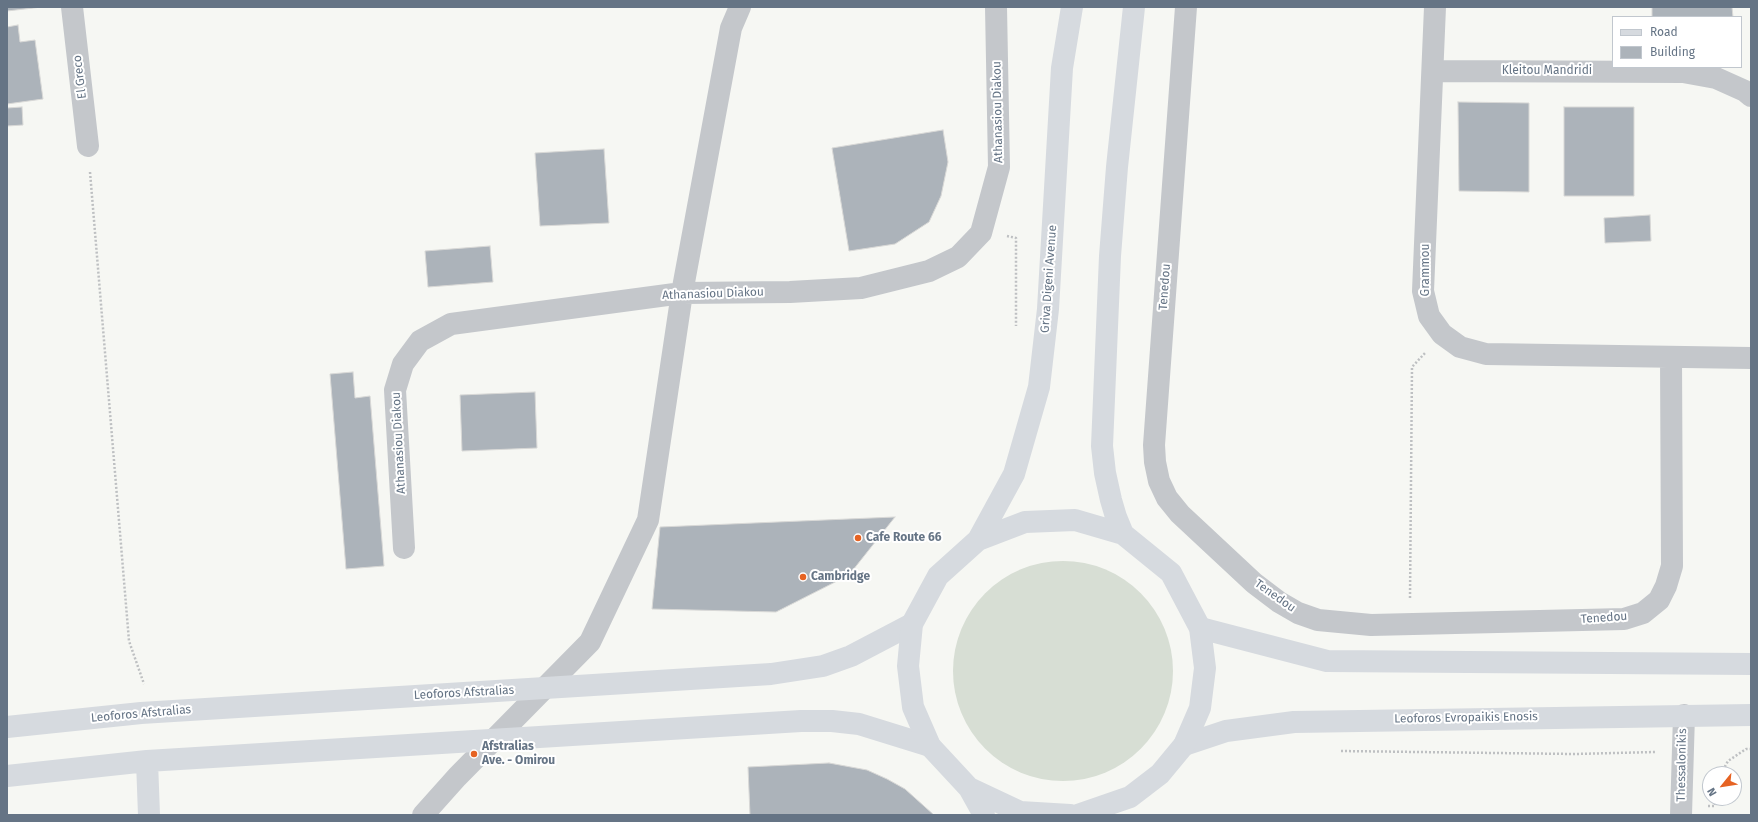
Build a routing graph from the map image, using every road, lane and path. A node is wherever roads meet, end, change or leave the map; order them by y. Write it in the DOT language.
graph roads {
  1 [pos="72,7"];
  2 [pos="740,7"];
  3 [pos="996,7"];
  4 [pos="1072,7"];
  5 [pos="1134,7"];
  6 [pos="1186,7"];
  7 [pos="1435,7"];
  8 [pos="1434,71"];
  9 [pos="1751,96"];
  10 [pos="88,146"];
  11 [pos="981,233"];
  12 [pos="682,293"];
  13 [pos="1016,326"];
  14 [pos="1442,334"];
  15 [pos="1671,358"];
  16 [pos="1751,358"];
  17 [pos="1123,534"];
  18 [pos="978,540"];
  19 [pos="404,548"];
  20 [pos="912,624"];
  21 [pos="1409,624"];
  22 [pos="1200,628"];
  23 [pos="1751,664"];
  24 [pos="144,684"];
  25 [pos="1684,715"];
  26 [pos="1751,715"];
  27 [pos="7,727"];
  28 [pos="1184,745"];
  29 [pos="930,746"];
  30 [pos="1751,749"];
  31 [pos="1336,750"];
  32 [pos="1574,754"];
  33 [pos="146,760"];
  34 [pos="1725,766"];
  35 [pos="7,776"];
  36 [pos="969,788"];
  37 [pos="1125,806"];
  38 [pos="149,815"];
  39 [pos="422,815"];
  40 [pos="984,815"];
  41 [pos="1070,815"];
  42 [pos="1078,815"];
  43 [pos="1681,815"];
  1 -- 10 [label="street, El Greco"];
  2 -- 12 [label="street"];
  3 -- 11 [label="street, Athanasiou Diakou"];
  4 -- 18 [label="main road, Griva Digeni Avenue"];
  5 -- 17 [label="main road"];
  6 -- 21 [label="street, Tenedou"];
  7 -- 8 [label="street, Grammou"];
  8 -- 9 [label="street, Kleitou Mandridi"];
  8 -- 14 [label="street, Grammou"];
  10 -- 24 [label="path"];
  11 -- 12 [label="street, Athanasiou Diakou"];
  11 -- 13 [label="path"];
  12 -- 19 [label="street, Athanasiou Diakou"];
  12 -- 39 [label="street"];
  14 -- 15 [label="street, Grammou"];
  14 -- 21 [label="path"];
  15 -- 16 [label="street, Grammou"];
  15 -- 21 [label="street, Tenedou"];
  17 -- 18 [label="main road"];
  17 -- 22 [label="main road"];
  18 -- 20 [label="main road"];
  20 -- 27 [label="main road, Leoforos Afstralias"];
  20 -- 29 [label="main road"];
  22 -- 23 [label="main road"];
  22 -- 28 [label="main road"];
  25 -- 26 [label="main road, Leoforos Evropaikis Enosis"];
  25 -- 28 [label="main road, Leoforos Evropaikis Enosis"];
  25 -- 43 [label="street, Thessalonikis"];
  28 -- 37 [label="main road"];
  29 -- 33 [label="main road"];
  29 -- 36 [label="main road"];
  30 -- 34 [label="path"];
  31 -- 32 [label="path"];
  33 -- 35 [label="main road"];
  33 -- 38 [label="main road"];
  36 -- 40 [label="main road"];
  36 -- 41 [label="main road"];
  37 -- 42 [label="main road"];
}
